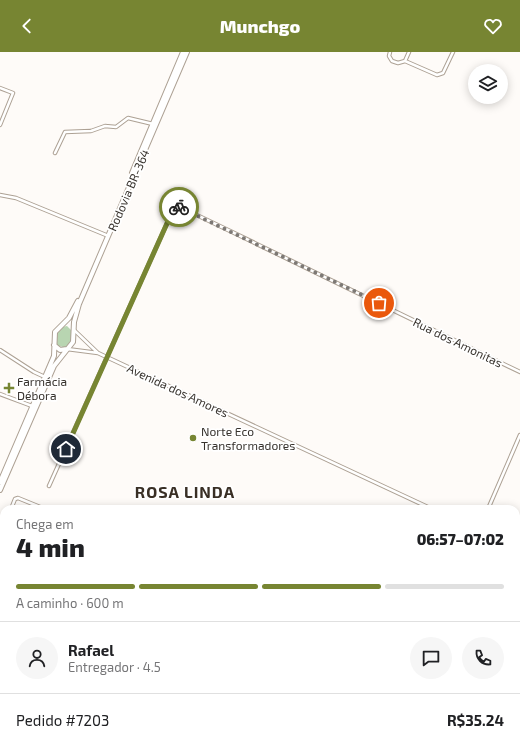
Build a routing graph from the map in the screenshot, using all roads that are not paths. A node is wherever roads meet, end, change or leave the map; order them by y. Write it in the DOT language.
graph roads {
  1 [pos="183,52"];
  2 [pos="187,52"];
  3 [pos="390,52"];
  4 [pos="409,52"];
  5 [pos="453,52"];
  6 [pos="405,61"];
  7 [pos="0,88"];
  8 [pos="153,124"];
  9 [pos="0,125"];
  10 [pos="55,153"];
  11 [pos="0,195"];
  12 [pos="106,235"];
  13 [pos="62,325"];
  14 [pos="74,330"];
  15 [pos="54,344"];
  16 [pos="67,349"];
  17 [pos="0,350"];
  18 [pos="98,353"];
  19 [pos="108,357"];
  20 [pos="520,372"];
  21 [pos="45,377"];
  22 [pos="0,394"];
  23 [pos="32,406"];
  24 [pos="520,435"];
  25 [pos="0,482"];
  26 [pos="49,486"];
  27 [pos="0,490"];
  28 [pos="13,505"];
  29 [pos="35,505"];
  30 [pos="423,505"];
  31 [pos="490,505"];
  1 -- 8 [label="highway"];
  2 -- 14 [label="highway, Rodovia BR-364"];
  3 -- 6 [label="street"];
  4 -- 6 [label="street"];
  5 -- 6 [label="street"];
  7 -- 9 [label="street"];
  8 -- 10 [label="street"];
  8 -- 12 [label="highway"];
  11 -- 12 [label="street"];
  12 -- 13 [label="highway"];
  13 -- 14 [label="highway"];
  13 -- 15 [label="highway"];
  14 -- 16 [label="highway"];
  14 -- 18 [label="street, Avenida dos Amores"];
  15 -- 16 [label="highway"];
  15 -- 21 [label="highway"];
  16 -- 18 [label="street, Avenida dos Amores"];
  16 -- 27 [label="highway"];
  17 -- 21 [label="street"];
  18 -- 19 [label="street, Avenida dos Amores"];
  19 -- 20 [label="street, Rua dos Amonitas"];
  19 -- 26 [label="street"];
  19 -- 30 [label="street, Avenida dos Amores"];
  21 -- 23 [label="highway"];
  22 -- 23 [label="street"];
  23 -- 25 [label="highway"];
  24 -- 31 [label="street"];
  28 -- 29 [label="street"];
}
